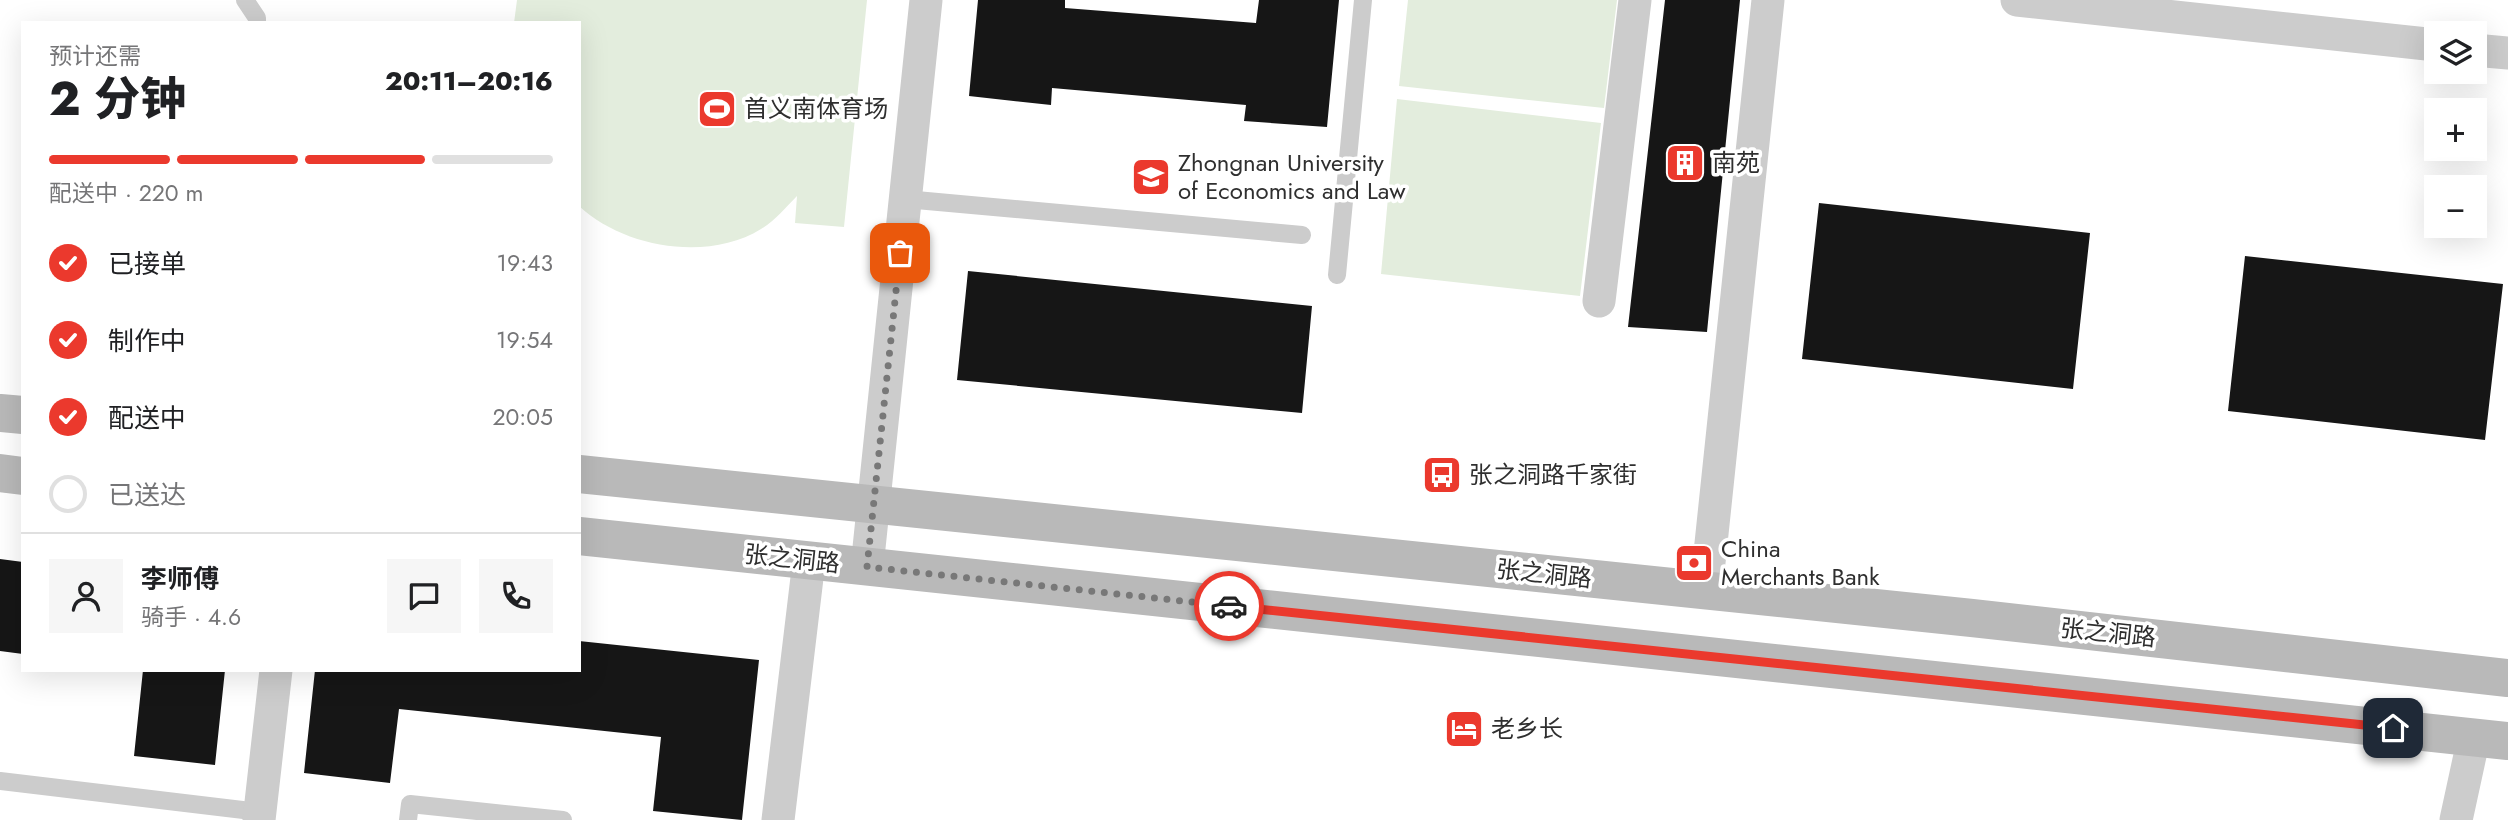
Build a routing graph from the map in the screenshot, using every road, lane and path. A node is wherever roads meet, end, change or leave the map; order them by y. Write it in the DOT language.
graph roads {
  1 [pos="245,0"];
  2 [pos="926,0"];
  3 [pos="1363,0"];
  4 [pos="1636,0"];
  5 [pos="1768,0"];
  6 [pos="2017,0"];
  7 [pos="257,21"];
  8 [pos="2424,44"];
  9 [pos="2487,51"];
  10 [pos="2508,53"];
  11 [pos="905,199"];
  12 [pos="1302,235"];
  13 [pos="1337,275"];
  14 [pos="1599,300"];
  15 [pos="0,413"];
  16 [pos="21,415"];
  17 [pos="0,473"];
  18 [pos="581,474"];
  19 [pos="21,476"];
  20 [pos="873,505"];
  21 [pos="581,536"];
  22 [pos="809,561"];
  23 [pos="867,567"];
  24 [pos="1706,591"];
  25 [pos="276,672"];
  26 [pos="2508,678"];
  27 [pos="2491,739"];
  28 [pos="0,781"];
  29 [pos="259,816"];
  30 [pos="408,820"];
  31 [pos="563,820"];
  32 [pos="778,820"];
  33 [pos="2456,820"];
  1 -- 7 [label="lane"];
  2 -- 11 [label="street"];
  3 -- 13 [label="lane"];
  4 -- 14 [label="street"];
  5 -- 24 [label="street"];
  6 -- 8 [label="street"];
  9 -- 10 [label="street"];
  11 -- 12 [label="lane"];
  11 -- 20 [label="street"];
  15 -- 16 [label="main road"];
  17 -- 19 [label="main road"];
  18 -- 20 [label="main road, 张之洞路"];
  20 -- 23 [label="street"];
  20 -- 24 [label="main road, 张之洞路"];
  21 -- 22 [label="main road, 张之洞路"];
  22 -- 23 [label="main road, 张之洞路"];
  22 -- 32 [label="street"];
  23 -- 27 [label="main road, 张之洞路"];
  24 -- 26 [label="main road, 张之洞路"];
  25 -- 29 [label="street"];
  27 -- 33 [label="street"];
  28 -- 29 [label="lane"];
  30 -- 31 [label="lane"];
}
